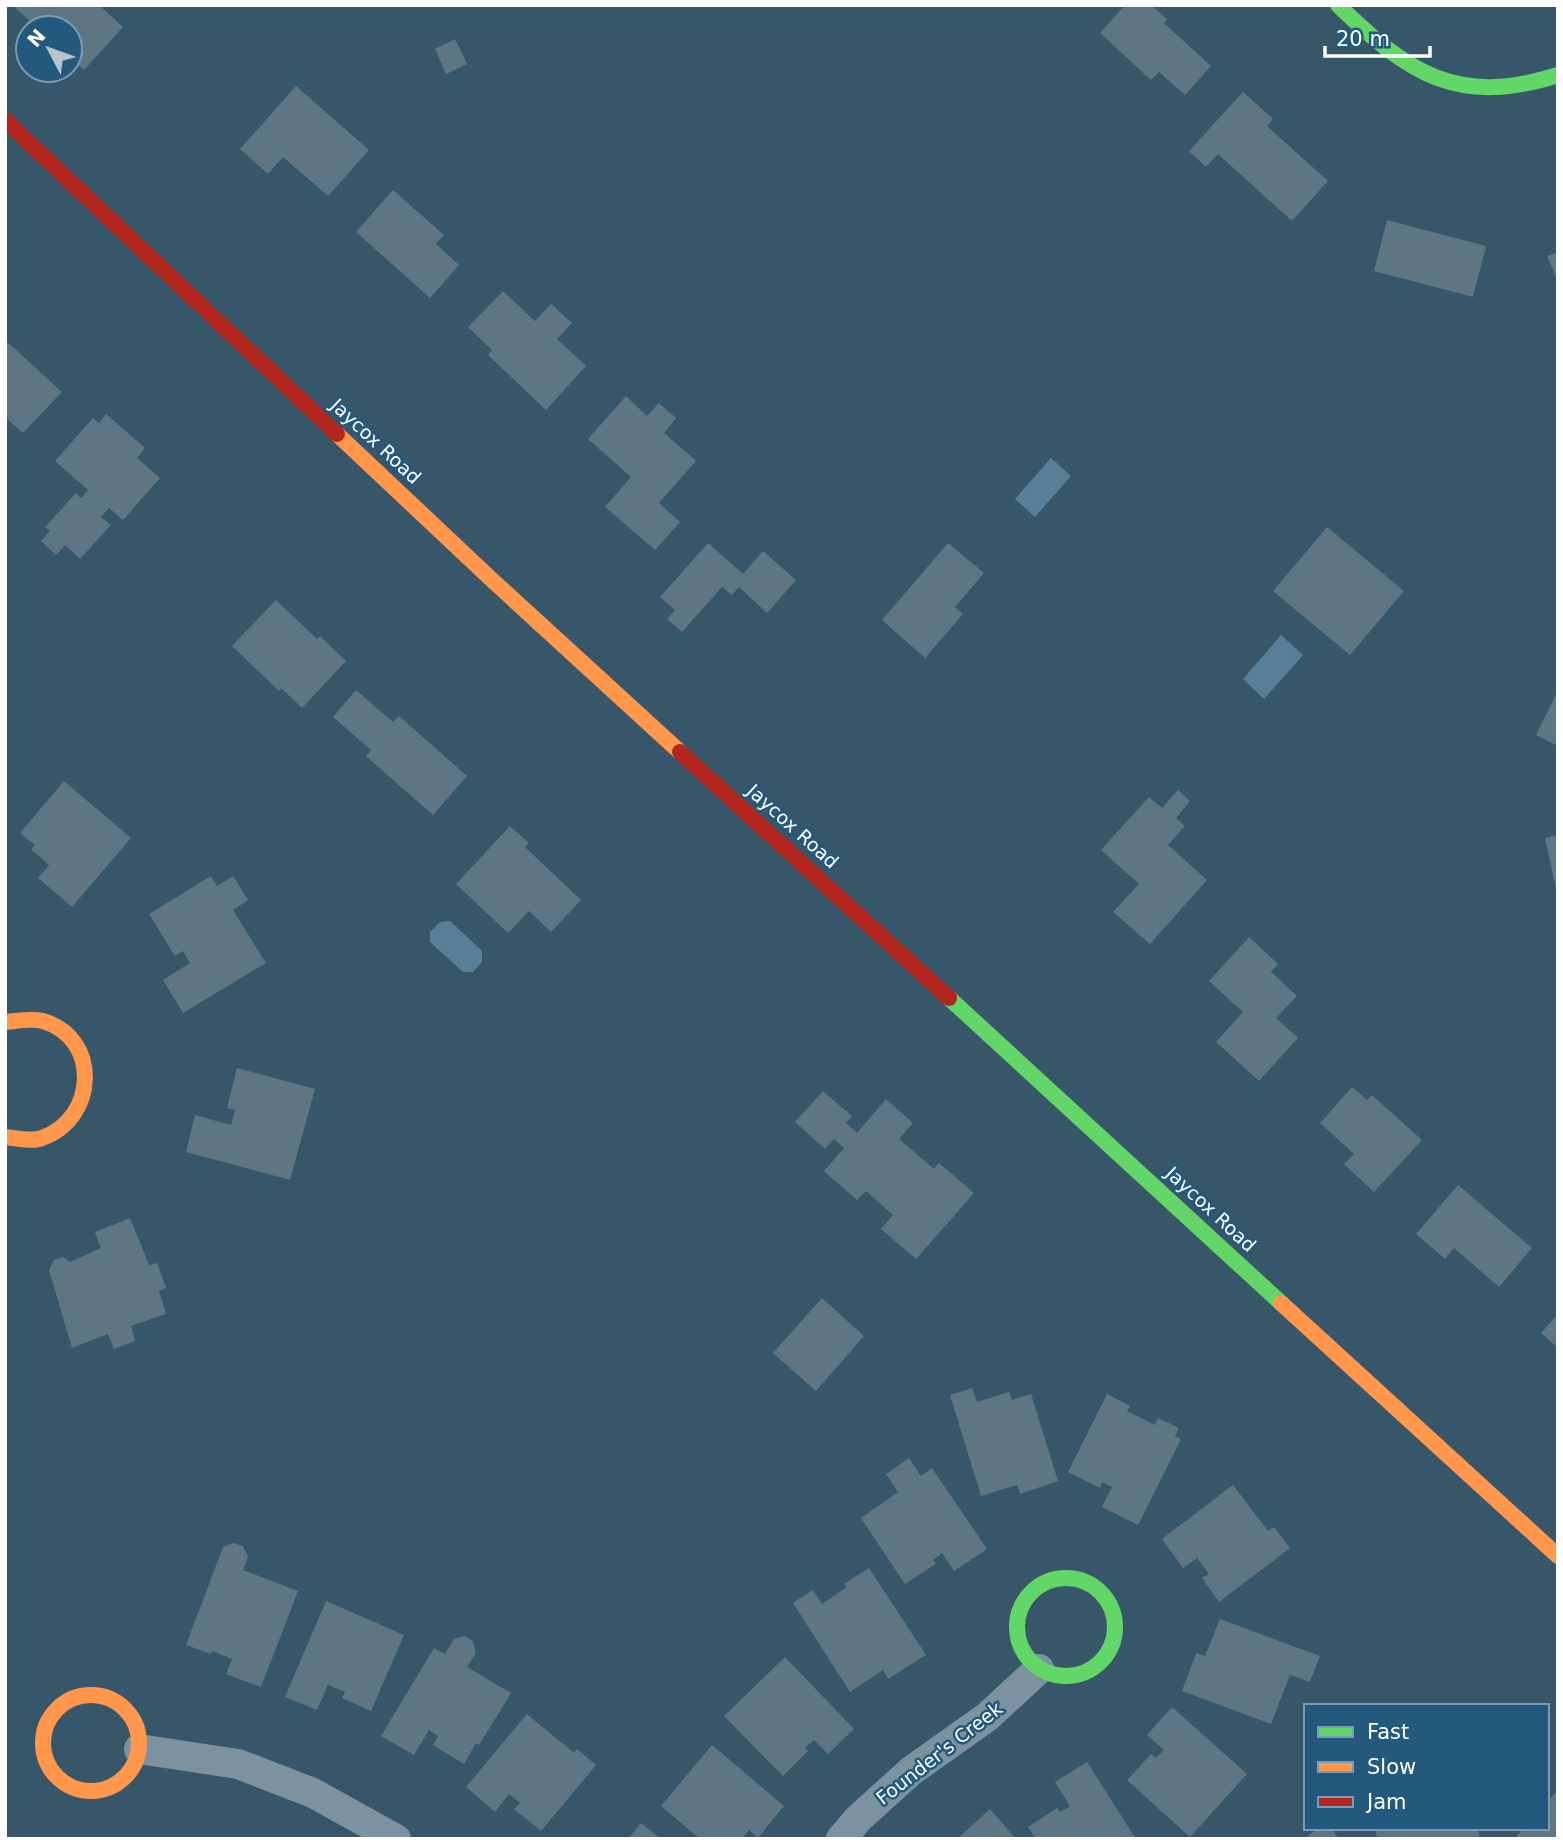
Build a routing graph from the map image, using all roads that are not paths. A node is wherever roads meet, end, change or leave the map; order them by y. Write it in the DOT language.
graph roads {
  1 [pos="1338,5"];
  2 [pos="1558,75"];
  3 [pos="5,120"];
  4 [pos="5,1022"];
  5 [pos="5,1137"];
  6 [pos="1558,1556"];
  7 [pos="1040,1669"];
  8 [pos="139,1749"];
  9 [pos="396,1839"];
  10 [pos="841,1839"];
  1 -- 2 [label="street"];
  3 -- 6 [label="street, Jaycox Road"];
  4 -- 5 [label="street"];
  7 -- 7 [label="street"];
  7 -- 10 [label="street, Founder's Creek"];
  8 -- 8 [label="street"];
  8 -- 9 [label="street"];
}
